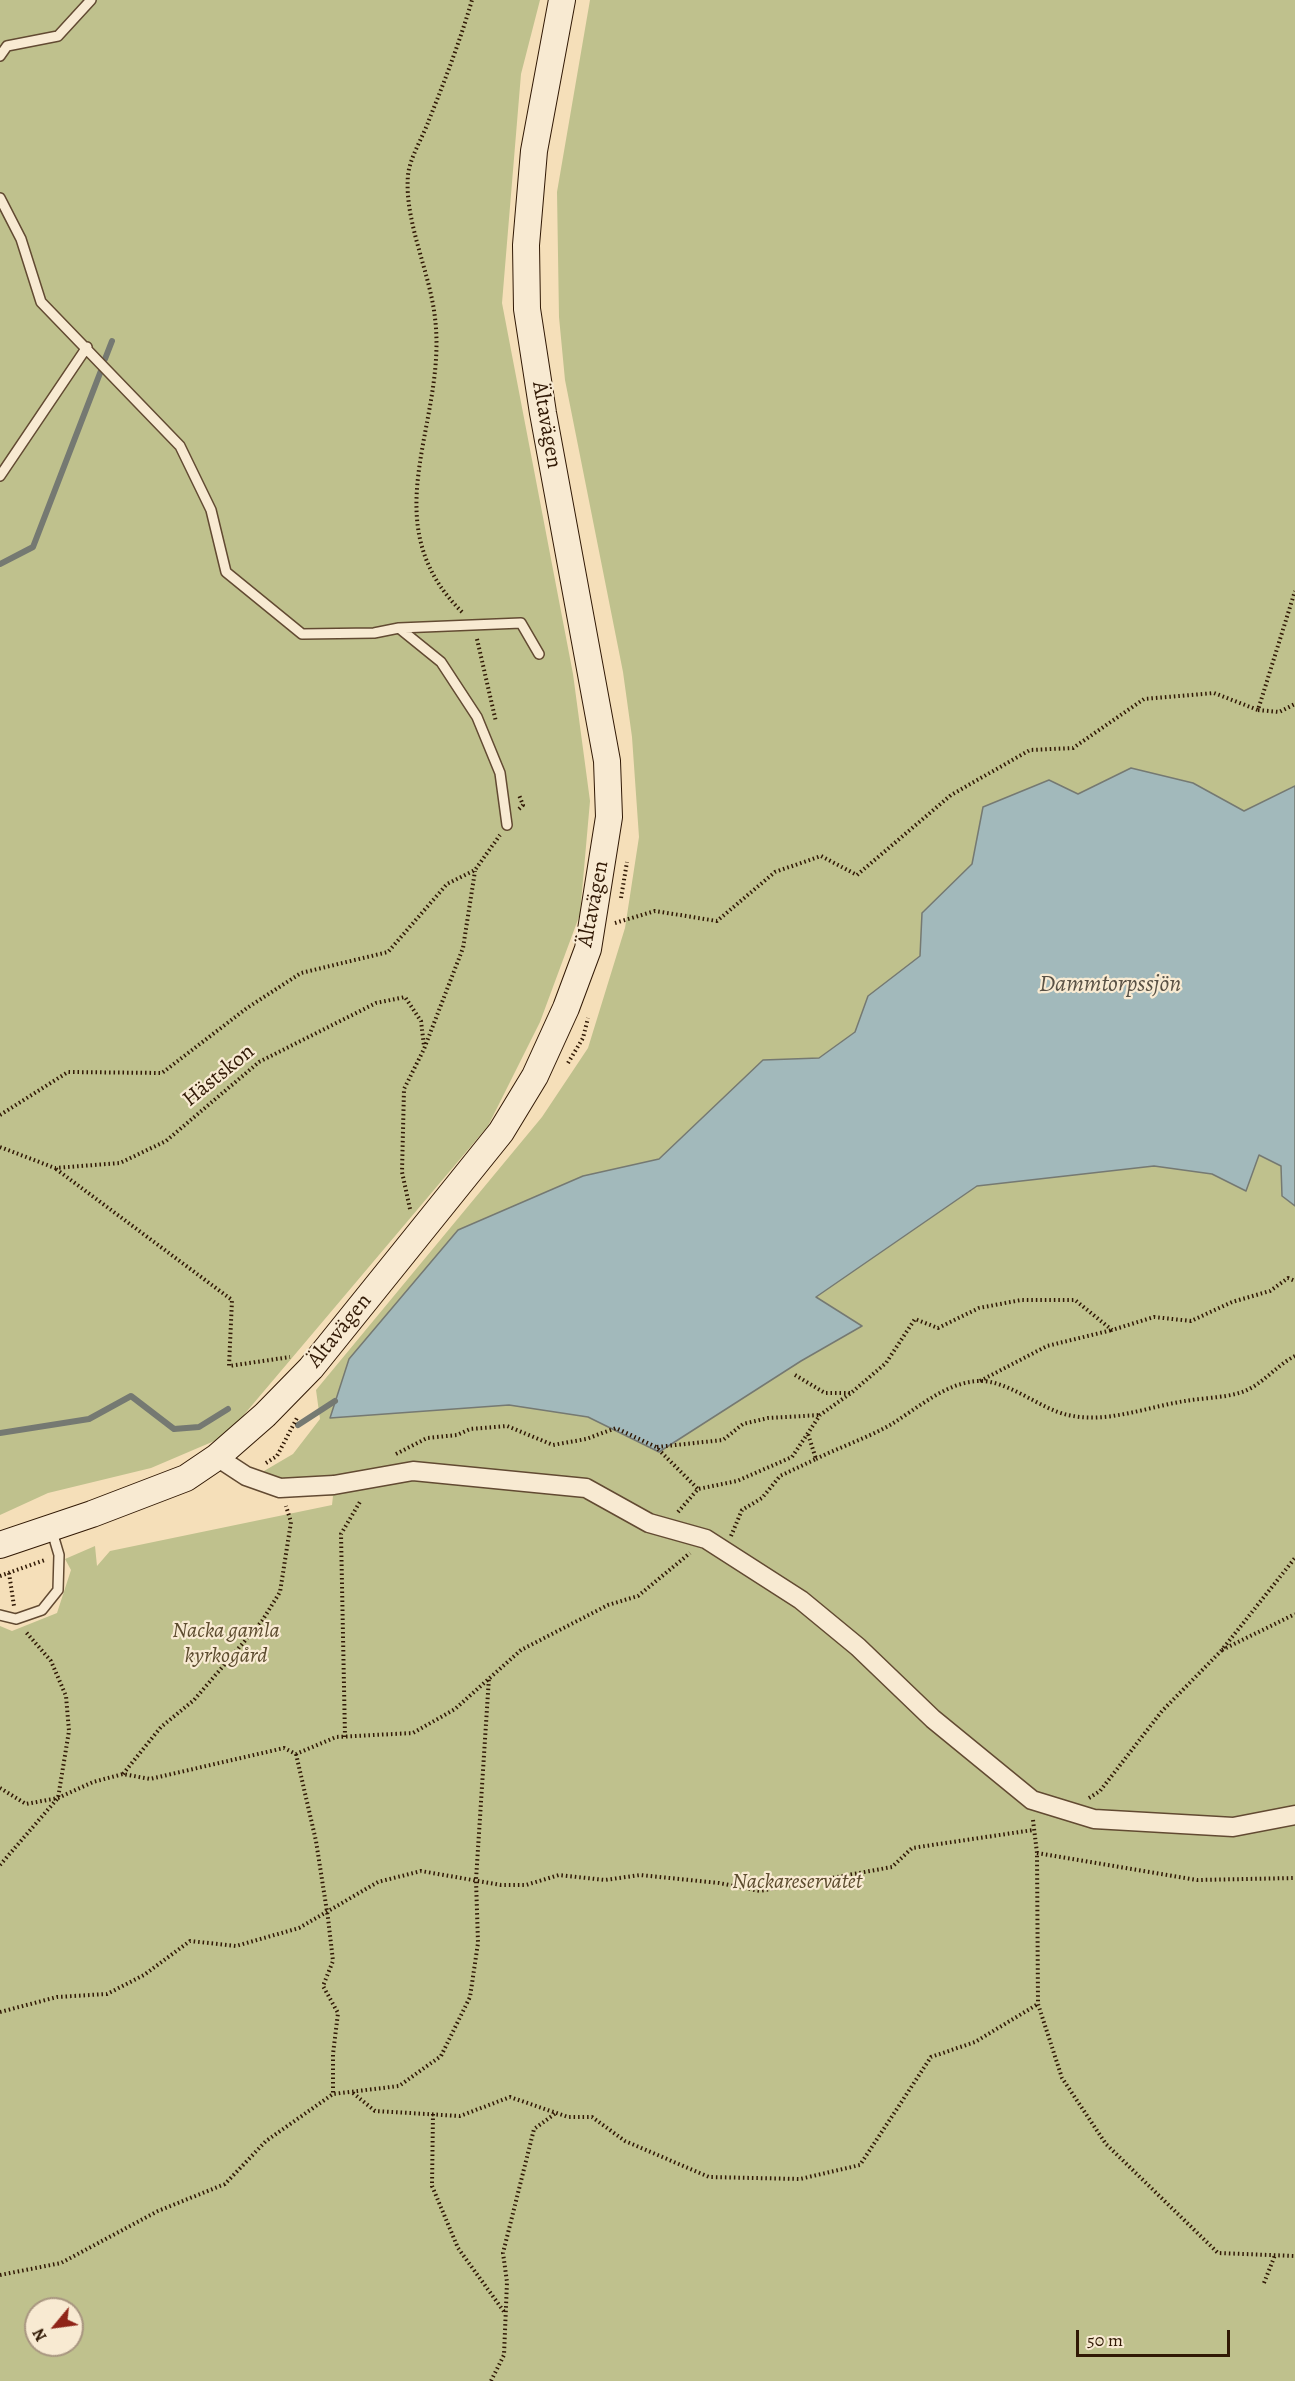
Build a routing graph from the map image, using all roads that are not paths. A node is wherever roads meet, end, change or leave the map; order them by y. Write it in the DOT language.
graph roads {
  1 [pos="91,0"];
  2 [pos="562,0"];
  3 [pos="0,56"];
  4 [pos="0,198"];
  5 [pos="87,347"];
  6 [pos="0,476"];
  7 [pos="399,628"];
  8 [pos="539,654"];
  9 [pos="507,825"];
  10 [pos="217,1457"];
  11 [pos="51,1528"];
  12 [pos="0,1545"];
  13 [pos="0,1615"];
  14 [pos="1295,1815"];
  1 -- 3 [label="lane"];
  2 -- 10 [label="main road, Ältavägen"];
  4 -- 5 [label="lane"];
  5 -- 6 [label="lane"];
  5 -- 7 [label="lane"];
  7 -- 8 [label="lane"];
  7 -- 9 [label="lane"];
  10 -- 11 [label="main road, Ältavägen"];
  10 -- 14 [label="street"];
  11 -- 12 [label="main road, Ältavägen"];
  11 -- 13 [label="lane"];
}
